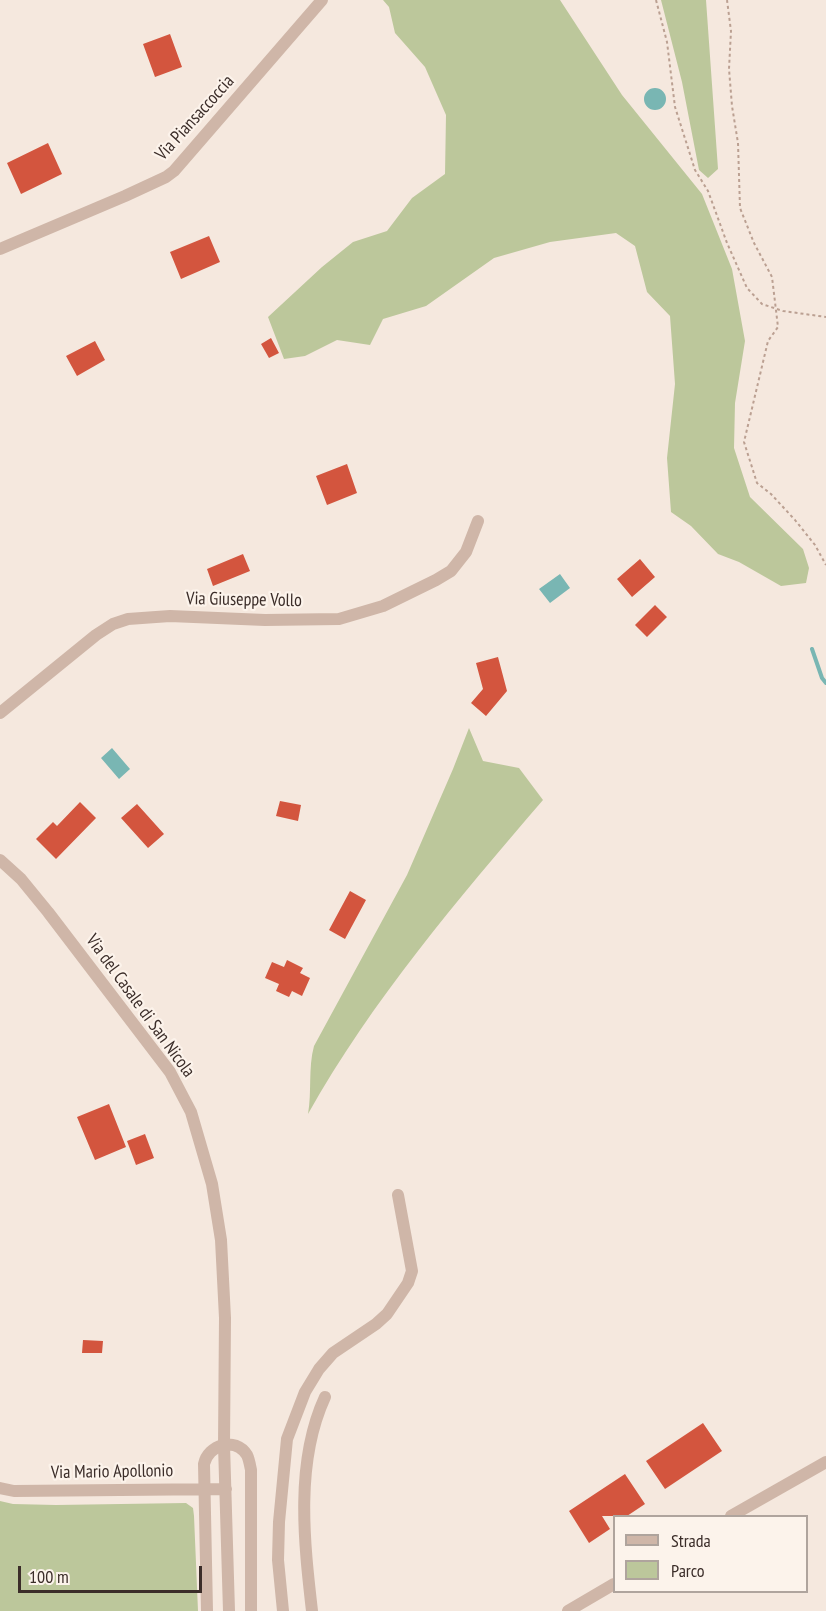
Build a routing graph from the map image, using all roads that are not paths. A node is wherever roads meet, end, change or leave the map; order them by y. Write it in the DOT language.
graph roads {
  1 [pos="322,0"];
  2 [pos="0,249"];
  3 [pos="478,521"];
  4 [pos="0,713"];
  5 [pos="0,860"];
  6 [pos="398,1195"];
  7 [pos="325,1397"];
  8 [pos="224,1445"];
  9 [pos="826,1462"];
  10 [pos="0,1488"];
  11 [pos="204,1489"];
  12 [pos="226,1489"];
  13 [pos="733,1515"];
  14 [pos="613,1585"];
  15 [pos="207,1611"];
  16 [pos="229,1611"];
  17 [pos="251,1611"];
  18 [pos="284,1611"];
  19 [pos="312,1611"];
  20 [pos="568,1611"];
  1 -- 2 [label="street, Via Piansaccoccia"];
  3 -- 4 [label="street, Via Giuseppe Vollo"];
  5 -- 8 [label="street, Via del Casale di San Nicola"];
  6 -- 18 [label="street"];
  7 -- 19 [label="street"];
  8 -- 11 [label="street"];
  8 -- 12 [label="street, Via del Casale di San Nicola"];
  8 -- 17 [label="street"];
  9 -- 13 [label="street"];
  10 -- 11 [label="street, Via Mario Apollonio"];
  11 -- 12 [label="street, Via Mario Apollonio"];
  11 -- 15 [label="street"];
  12 -- 16 [label="street, Via del Casale di San Nicola"];
  14 -- 20 [label="street"];
}
